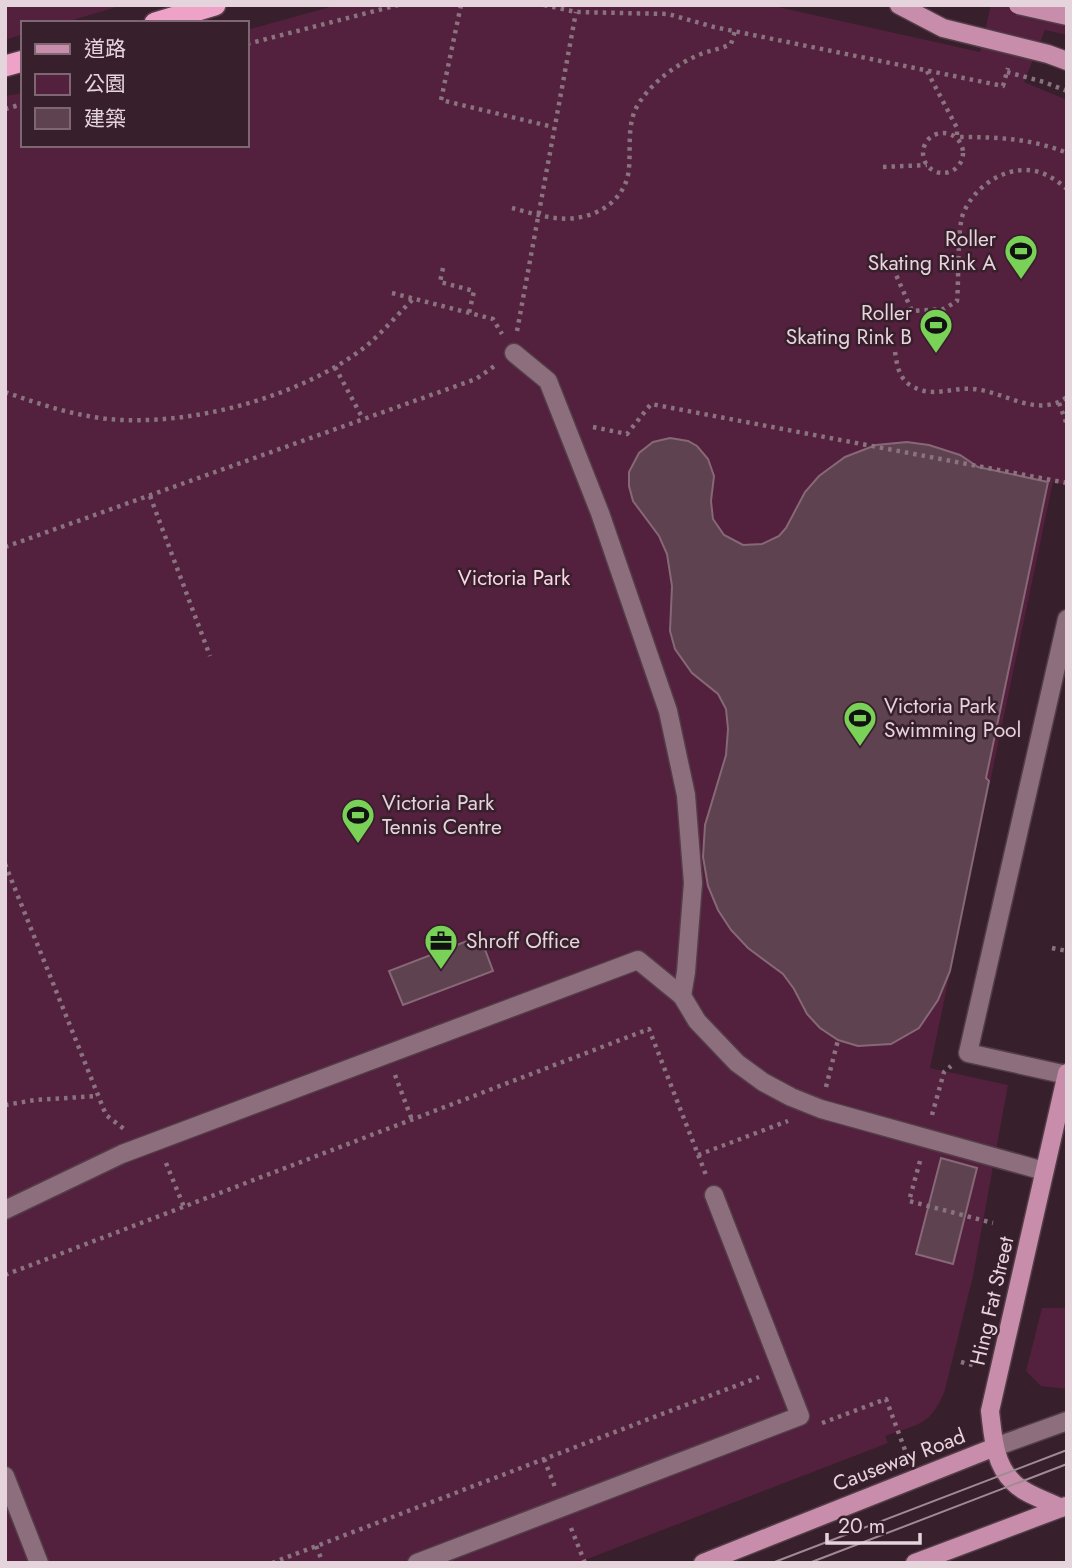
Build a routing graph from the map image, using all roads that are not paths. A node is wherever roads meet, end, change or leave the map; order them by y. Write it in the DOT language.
graph roads {
  1 [pos="215,5"];
  2 [pos="899,5"];
  3 [pos="1018,5"];
  4 [pos="1067,16"];
  5 [pos="162,21"];
  6 [pos="1067,61"];
  7 [pos="513,353"];
  8 [pos="1067,619"];
  9 [pos="682,996"];
  10 [pos="1067,1074"];
  11 [pos="1063,1104"];
  12 [pos="1044,1171"];
  13 [pos="714,1195"];
  14 [pos="5,1210"];
  15 [pos="1067,1421"];
  16 [pos="995,1447"];
  17 [pos="5,1476"];
  18 [pos="1064,1507"];
  19 [pos="39,1563"];
  20 [pos="417,1563"];
  21 [pos="703,1563"];
  22 [pos="915,1563"];
  1 -- 5 [label="highway"];
  2 -- 6 [label="main road"];
  3 -- 4 [label="main road, bridge"];
  7 -- 9 [label="street"];
  8 -- 10 [label="street"];
  9 -- 12 [label="street"];
  9 -- 14 [label="street"];
  10 -- 11 [label="main road, Hing Fat Street"];
  11 -- 12 [label="main road, Hing Fat Street"];
  12 -- 16 [label="main road, Hing Fat Street"];
  13 -- 20 [label="street"];
  15 -- 16 [label="street"];
  16 -- 18 [label="main road, Hing Fat Street"];
  16 -- 21 [label="main road, Causeway Road"];
  17 -- 19 [label="street"];
  18 -- 22 [label="main road"];
}
